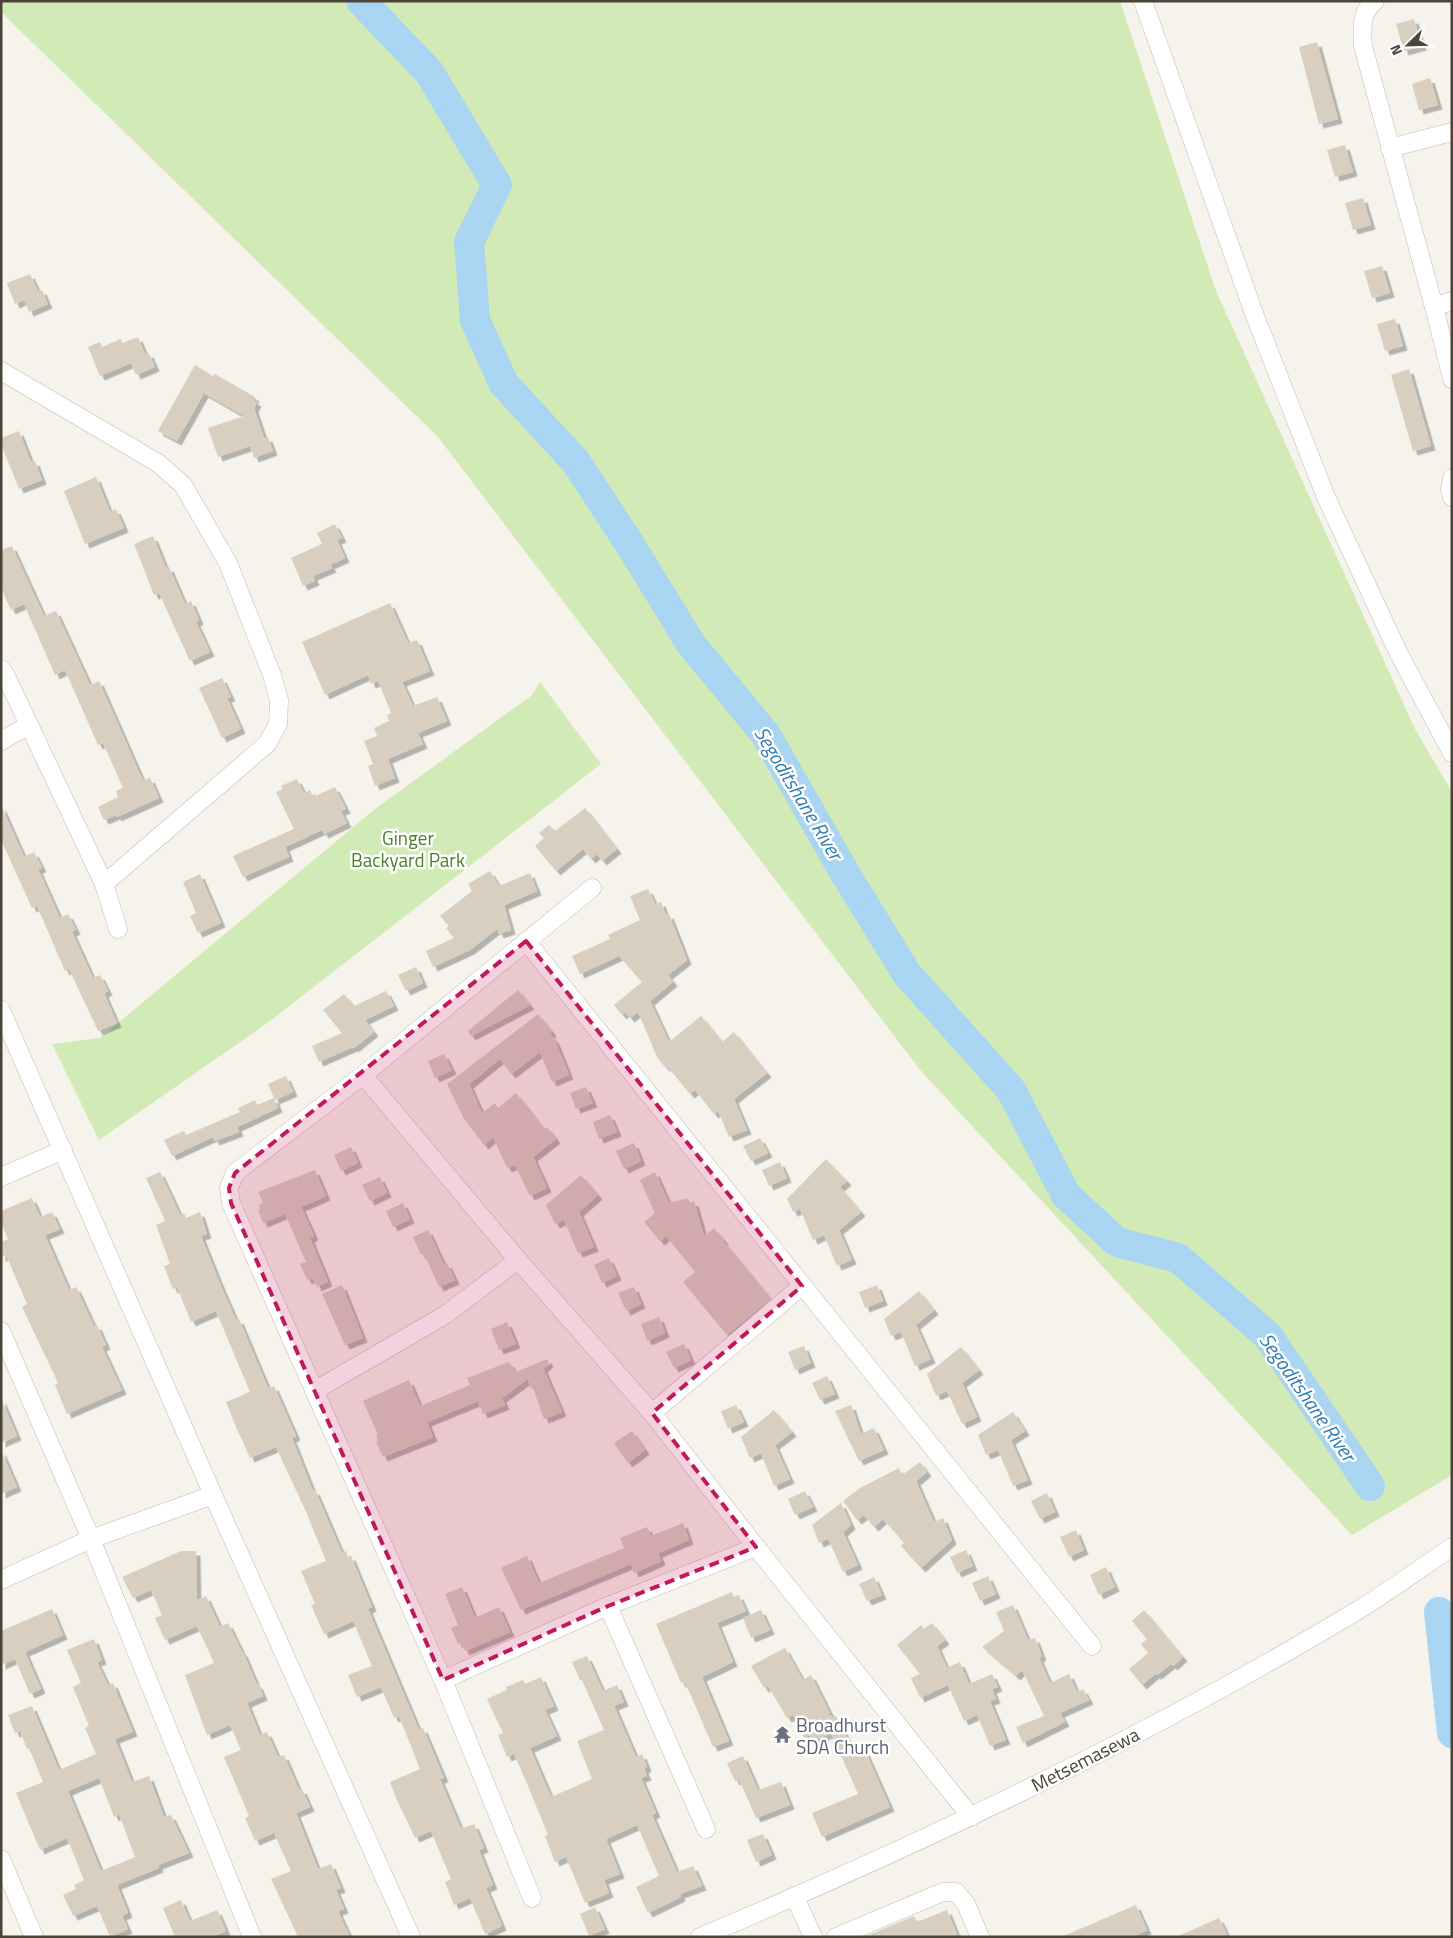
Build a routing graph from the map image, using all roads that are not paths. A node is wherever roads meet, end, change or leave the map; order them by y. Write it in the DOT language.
graph roads {
  1 [pos="1143,1"];
  2 [pos="1375,1"];
  3 [pos="1452,132"];
  4 [pos="1390,148"];
  5 [pos="1452,301"];
  6 [pos="1434,306"];
  7 [pos="1,371"];
  8 [pos="1452,379"];
  9 [pos="1452,478"];
  10 [pos="1452,497"];
  11 [pos="1,669"];
  12 [pos="29,725"];
  13 [pos="1,741"];
  14 [pos="1452,753"];
  15 [pos="104,884"];
  16 [pos="592,888"];
  17 [pos="118,930"];
  18 [pos="526,941"];
  19 [pos="1,1010"];
  20 [pos="363,1074"];
  21 [pos="64,1150"];
  22 [pos="1,1177"];
  23 [pos="518,1260"];
  24 [pos="802,1286"];
  25 [pos="1,1331"];
  26 [pos="314,1391"];
  27 [pos="652,1413"];
  28 [pos="213,1495"];
  29 [pos="92,1539"];
  30 [pos="756,1547"];
  31 [pos="1452,1547"];
  32 [pos="1,1580"];
  33 [pos="608,1606"];
  34 [pos="1092,1646"];
  35 [pos="443,1680"];
  36 [pos="972,1817"];
  37 [pos="706,1828"];
  38 [pos="1,1859"];
  39 [pos="795,1897"];
  40 [pos="532,1898"];
  41 [pos="34,1937"];
  42 [pos="252,1937"];
  43 [pos="411,1937"];
  44 [pos="700,1937"];
  45 [pos="813,1937"];
  46 [pos="836,1937"];
  47 [pos="980,1937"];
  1 -- 14 [label="street"];
  2 -- 4 [label="street"];
  3 -- 4 [label="street"];
  4 -- 6 [label="street"];
  5 -- 6 [label="street"];
  6 -- 8 [label="street"];
  7 -- 15 [label="street"];
  9 -- 10 [label="street"];
  11 -- 12 [label="street"];
  12 -- 13 [label="street"];
  12 -- 15 [label="street"];
  15 -- 17 [label="street"];
  16 -- 18 [label="street"];
  18 -- 20 [label="street"];
  18 -- 24 [label="street"];
  19 -- 21 [label="street"];
  20 -- 23 [label="street"];
  20 -- 26 [label="street"];
  21 -- 22 [label="street"];
  21 -- 28 [label="street"];
  23 -- 26 [label="street"];
  23 -- 27 [label="street"];
  24 -- 27 [label="street"];
  24 -- 34 [label="street"];
  25 -- 29 [label="street"];
  26 -- 35 [label="street"];
  27 -- 30 [label="street"];
  28 -- 29 [label="street"];
  28 -- 43 [label="street"];
  29 -- 32 [label="street"];
  29 -- 42 [label="street"];
  30 -- 33 [label="street"];
  30 -- 36 [label="street"];
  31 -- 36 [label="street, Metsemasewa"];
  33 -- 35 [label="street"];
  33 -- 37 [label="street"];
  35 -- 40 [label="street"];
  36 -- 39 [label="street, Metsemasewa"];
  38 -- 41 [label="street"];
  39 -- 44 [label="street, Metsemasewa"];
  39 -- 45 [label="street"];
  46 -- 47 [label="street"];
}
